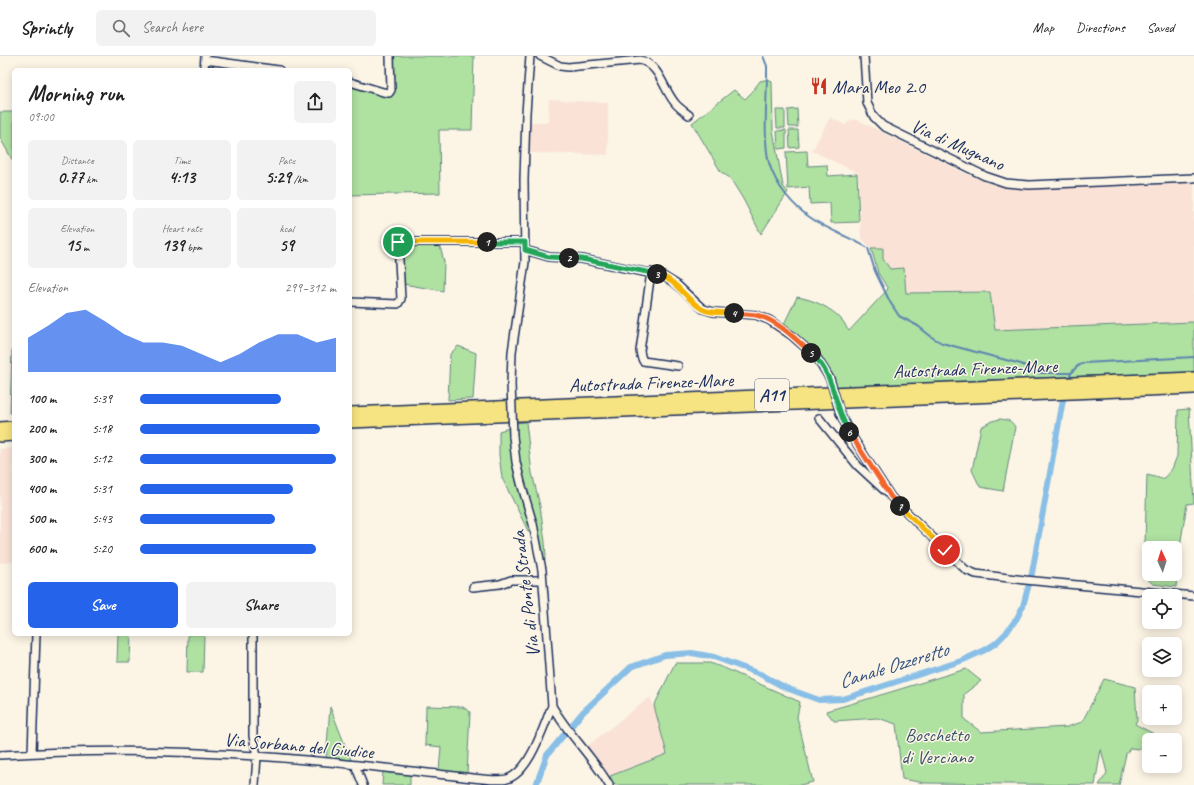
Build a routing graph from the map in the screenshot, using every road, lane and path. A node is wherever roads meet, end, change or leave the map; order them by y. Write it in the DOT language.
graph roads {
  1 [pos="390,56"];
  2 [pos="530,56"];
  3 [pos="540,56"];
  4 [pos="864,56"];
  5 [pos="205,58"];
  6 [pos="245,67"];
  7 [pos="204,68"];
  8 [pos="352,83"];
  9 [pos="689,115"];
  10 [pos="1194,178"];
  11 [pos="525,246"];
  12 [pos="651,272"];
  13 [pos="352,302"];
  14 [pos="678,366"];
  15 [pos="1194,378"];
  16 [pos="1194,388"];
  17 [pos="352,413"];
  18 [pos="819,418"];
  19 [pos="352,422"];
  20 [pos="12,427"];
  21 [pos="0,428"];
  22 [pos="0,436"];
  23 [pos="12,436"];
  24 [pos="891,497"];
  25 [pos="542,580"];
  26 [pos="473,588"];
  27 [pos="1194,596"];
  28 [pos="36,636"];
  29 [pos="253,636"];
  30 [pos="552,706"];
  31 [pos="32,753"];
  32 [pos="0,755"];
  33 [pos="257,756"];
  34 [pos="355,765"];
  35 [pos="254,785"];
  36 [pos="363,785"];
  37 [pos="609,785"];
  1 -- 8 [label="street"];
  2 -- 11 [label="street, Via di Ponte Strada"];
  3 -- 9 [label="street"];
  4 -- 10 [label="street, Via di Mugnano"];
  5 -- 6 [label="street"];
  5 -- 7 [label="street"];
  11 -- 12 [label="street"];
  11 -- 13 [label="street"];
  11 -- 25 [label="street, Via di Ponte Strada, bridge"];
  12 -- 14 [label="street"];
  12 -- 24 [label="street, bridge"];
  15 -- 17 [label="highway, Autostrada Firenze-Mare / A11"];
  16 -- 19 [label="highway, Autostrada Firenze-Mare / A11"];
  18 -- 24 [label="street"];
  20 -- 21 [label="highway"];
  22 -- 23 [label="highway"];
  24 -- 27 [label="street"];
  25 -- 26 [label="street"];
  25 -- 30 [label="street, Via di Ponte Strada"];
  28 -- 31 [label="street"];
  29 -- 33 [label="street"];
  30 -- 34 [label="street, Via Sorbano del Giudice"];
  30 -- 37 [label="street, Via di Ponte Strada"];
  31 -- 32 [label="street, Via Sorbano del Giudice"];
  31 -- 33 [label="street, Via Sorbano del Giudice"];
  33 -- 34 [label="street, Via Sorbano del Giudice"];
  33 -- 35 [label="street"];
  34 -- 36 [label="street"];
}
